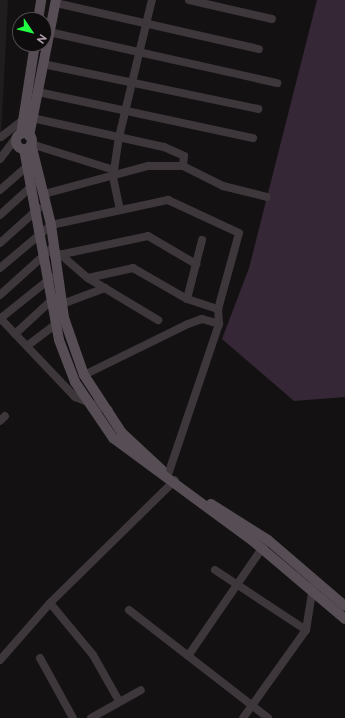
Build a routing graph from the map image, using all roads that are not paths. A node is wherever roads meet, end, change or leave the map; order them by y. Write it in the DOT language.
graph roads {
  1 [pos="40,0"];
  2 [pos="152,0"];
  3 [pos="189,0"];
  4 [pos="56,1"];
  5 [pos="39,12"];
  6 [pos="52,19"];
  7 [pos="272,19"];
  8 [pos="147,23"];
  9 [pos="52,33"];
  10 [pos="258,49"];
  11 [pos="138,50"];
  12 [pos="34,52"];
  13 [pos="45,52"];
  14 [pos="43,64"];
  15 [pos="132,80"];
  16 [pos="276,82"];
  17 [pos="38,92"];
  18 [pos="125,109"];
  19 [pos="258,109"];
  20 [pos="29,118"];
  21 [pos="1,136"];
  22 [pos="119,137"];
  23 [pos="253,138"];
  24 [pos="25,140"];
  25 [pos="0,159"];
  26 [pos="31,163"];
  27 [pos="183,166"];
  28 [pos="114,173"];
  29 [pos="41,179"];
  30 [pos="32,187"];
  31 [pos="0,190"];
  32 [pos="267,197"];
  33 [pos="45,198"];
  34 [pos="120,210"];
  35 [pos="36,211"];
  36 [pos="0,215"];
  37 [pos="51,225"];
  38 [pos="40,234"];
  39 [pos="202,240"];
  40 [pos="0,243"];
  41 [pos="52,253"];
  42 [pos="196,264"];
  43 [pos="0,268"];
  44 [pos="58,272"];
  45 [pos="88,278"];
  46 [pos="49,280"];
  47 [pos="105,288"];
  48 [pos="0,295"];
  49 [pos="58,299"];
  50 [pos="187,299"];
  51 [pos="218,309"];
  52 [pos="0,318"];
  53 [pos="158,320"];
  54 [pos="60,321"];
  55 [pos="219,324"];
  56 [pos="15,334"];
  57 [pos="27,346"];
  58 [pos="84,375"];
  59 [pos="89,402"];
  60 [pos="109,411"];
  61 [pos="171,480"];
  62 [pos="265,544"];
  63 [pos="215,570"];
  64 [pos="314,579"];
  65 [pos="235,584"];
  66 [pos="312,590"];
  67 [pos="50,603"];
  68 [pos="345,606"];
  69 [pos="129,610"];
  70 [pos="345,619"];
  71 [pos="306,630"];
  72 [pos="188,656"];
  73 [pos="40,658"];
  74 [pos="0,660"];
  75 [pos="141,690"];
  76 [pos="120,701"];
  77 [pos="252,706"];
  78 [pos="73,718"];
  79 [pos="90,718"];
  80 [pos="243,718"];
  81 [pos="268,718"];
  1 -- 5 [label="main road"];
  2 -- 8 [label="street"];
  3 -- 7 [label="street"];
  4 -- 6 [label="main road"];
  4 -- 8 [label="street"];
  8 -- 10 [label="street"];
  8 -- 11 [label="street"];
  9 -- 11 [label="street"];
  11 -- 15 [label="street"];
  11 -- 16 [label="street"];
  12 -- 20 [label="main road"];
  13 -- 14 [label="main road"];
  14 -- 15 [label="street"];
  14 -- 17 [label="main road"];
  15 -- 18 [label="street"];
  15 -- 19 [label="street"];
  17 -- 18 [label="street"];
  17 -- 20 [label="main road"];
  18 -- 22 [label="street"];
  18 -- 23 [label="street"];
  20 -- 21 [label="street"];
  20 -- 22 [label="street"];
  20 -- 24 [label="main road"];
  21 -- 24 [label="street"];
  22 -- 27 [label="street"];
  22 -- 28 [label="street"];
  24 -- 25 [label="street"];
  24 -- 26 [label="main road"];
  24 -- 28 [label="street"];
  26 -- 29 [label="main road"];
  26 -- 30 [label="main road"];
  26 -- 31 [label="street"];
  27 -- 28 [label="street"];
  27 -- 32 [label="street"];
  28 -- 33 [label="street"];
  28 -- 34 [label="street"];
  29 -- 30 [label="street"];
  29 -- 33 [label="main road"];
  30 -- 35 [label="main road"];
  30 -- 36 [label="street"];
  33 -- 35 [label="street"];
  33 -- 37 [label="main road"];
  34 -- 37 [label="street"];
  34 -- 51 [label="street"];
  35 -- 38 [label="main road"];
  35 -- 40 [label="street"];
  37 -- 38 [label="street"];
  37 -- 41 [label="main road"];
  38 -- 41 [label="main road"];
  38 -- 43 [label="street"];
  39 -- 42 [label="street"];
  41 -- 42 [label="street"];
  41 -- 44 [label="main road"];
  41 -- 45 [label="street"];
  41 -- 46 [label="main road"];
  41 -- 48 [label="street"];
  42 -- 50 [label="street"];
  44 -- 46 [label="street"];
  44 -- 49 [label="main road"];
  45 -- 47 [label="street"];
  45 -- 50 [label="street"];
  46 -- 49 [label="main road"];
  46 -- 52 [label="street"];
  47 -- 49 [label="street"];
  47 -- 53 [label="street"];
  49 -- 54 [label="main road"];
  49 -- 56 [label="street"];
  50 -- 51 [label="street"];
  51 -- 55 [label="street"];
  52 -- 56 [label="street"];
  54 -- 57 [label="street"];
  54 -- 58 [label="main road"];
  54 -- 59 [label="main road"];
  55 -- 58 [label="street"];
  55 -- 61 [label="street"];
  56 -- 57 [label="street"];
  57 -- 59 [label="street"];
  58 -- 60 [label="main road"];
  59 -- 60 [label="street"];
  59 -- 61 [label="main road"];
  60 -- 61 [label="main road"];
  61 -- 62 [label="main road"];
  61 -- 67 [label="street"];
  62 -- 64 [label="main road"];
  62 -- 65 [label="street"];
  62 -- 66 [label="main road"];
  63 -- 65 [label="street"];
  64 -- 66 [label="street"];
  64 -- 68 [label="main road"];
  65 -- 71 [label="street"];
  65 -- 72 [label="street"];
  66 -- 70 [label="main road"];
  66 -- 71 [label="street"];
  67 -- 74 [label="street"];
  67 -- 76 [label="street"];
  69 -- 72 [label="street"];
  71 -- 77 [label="street"];
  72 -- 77 [label="street"];
  73 -- 78 [label="street"];
  75 -- 76 [label="street"];
  76 -- 79 [label="street"];
  77 -- 80 [label="street"];
  77 -- 81 [label="street"];
}
